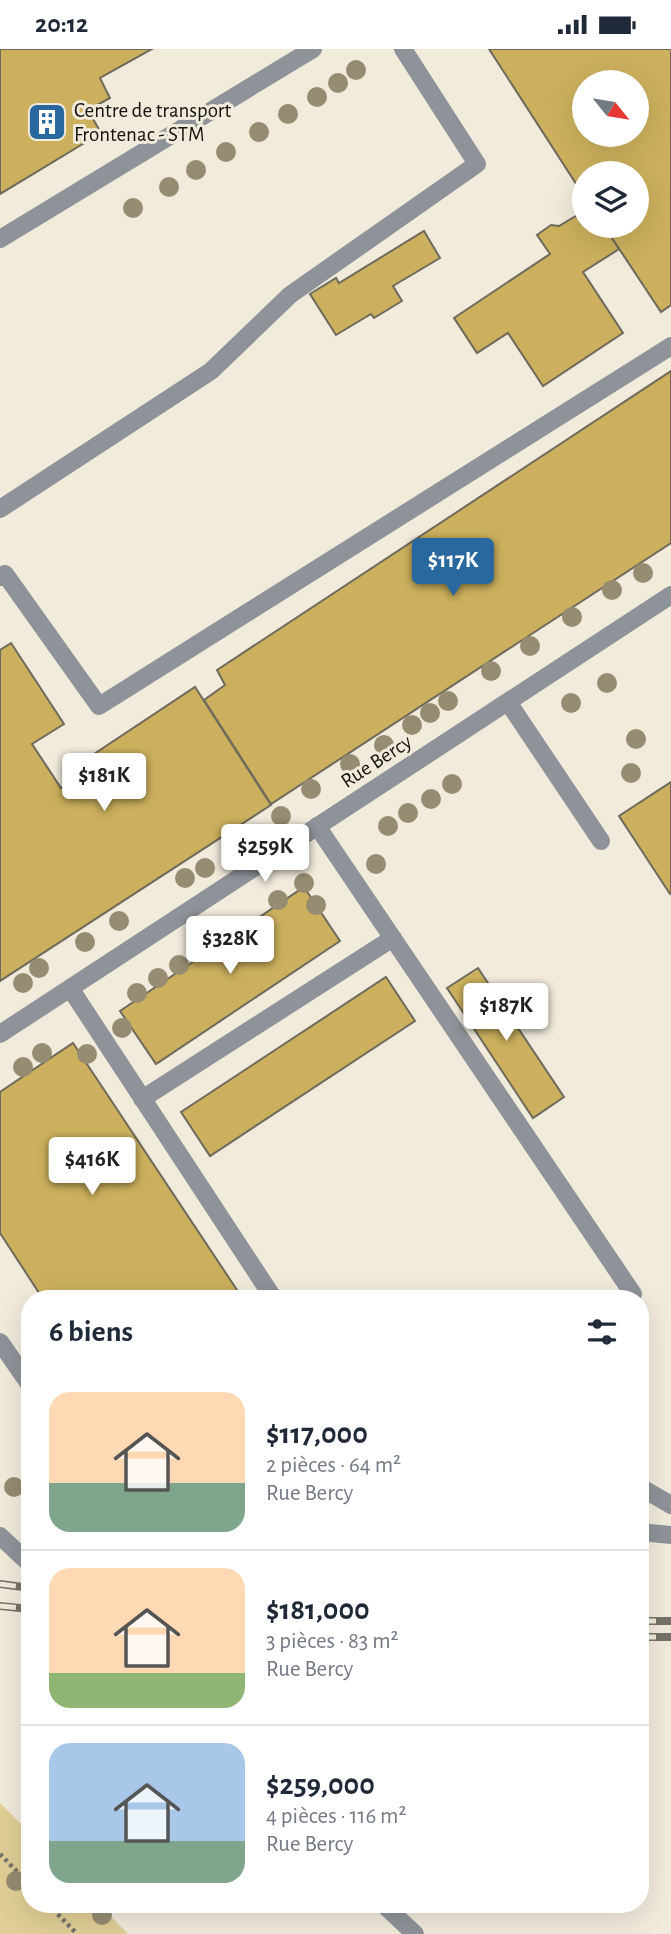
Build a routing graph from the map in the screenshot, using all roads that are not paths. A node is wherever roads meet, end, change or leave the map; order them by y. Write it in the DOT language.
graph roads {
  1 [pos="313,49"];
  2 [pos="404,49"];
  3 [pos="0,239"];
  4 [pos="671,346"];
  5 [pos="0,509"];
  6 [pos="0,577"];
  7 [pos="671,595"];
  8 [pos="508,702"];
  9 [pos="317,826"];
  10 [pos="601,841"];
  11 [pos="393,939"];
  12 [pos="70,988"];
  13 [pos="0,1034"];
  14 [pos="142,1098"];
  15 [pos="268,1290"];
  16 [pos="630,1290"];
  17 [pos="0,1342"];
  18 [pos="21,1372"];
  19 [pos="649,1492"];
  20 [pos="671,1505"];
  21 [pos="649,1533"];
  22 [pos="671,1535"];
  23 [pos="0,1536"];
  24 [pos="21,1556"];
  25 [pos="393,1913"];
  26 [pos="415,1934"];
  1 -- 3 [label="street"];
  2 -- 5 [label="street"];
  4 -- 6 [label="street"];
  7 -- 8 [label="street, Rue Bercy"];
  8 -- 9 [label="street, Rue Bercy"];
  8 -- 10 [label="street"];
  9 -- 11 [label="street"];
  9 -- 12 [label="street, Rue Bercy"];
  11 -- 14 [label="street"];
  11 -- 16 [label="street"];
  12 -- 13 [label="street, Rue Bercy"];
  12 -- 14 [label="street"];
  14 -- 15 [label="street"];
  17 -- 18 [label="street"];
  19 -- 20 [label="street"];
  21 -- 22 [label="street"];
  23 -- 24 [label="street"];
  25 -- 26 [label="street"];
}
